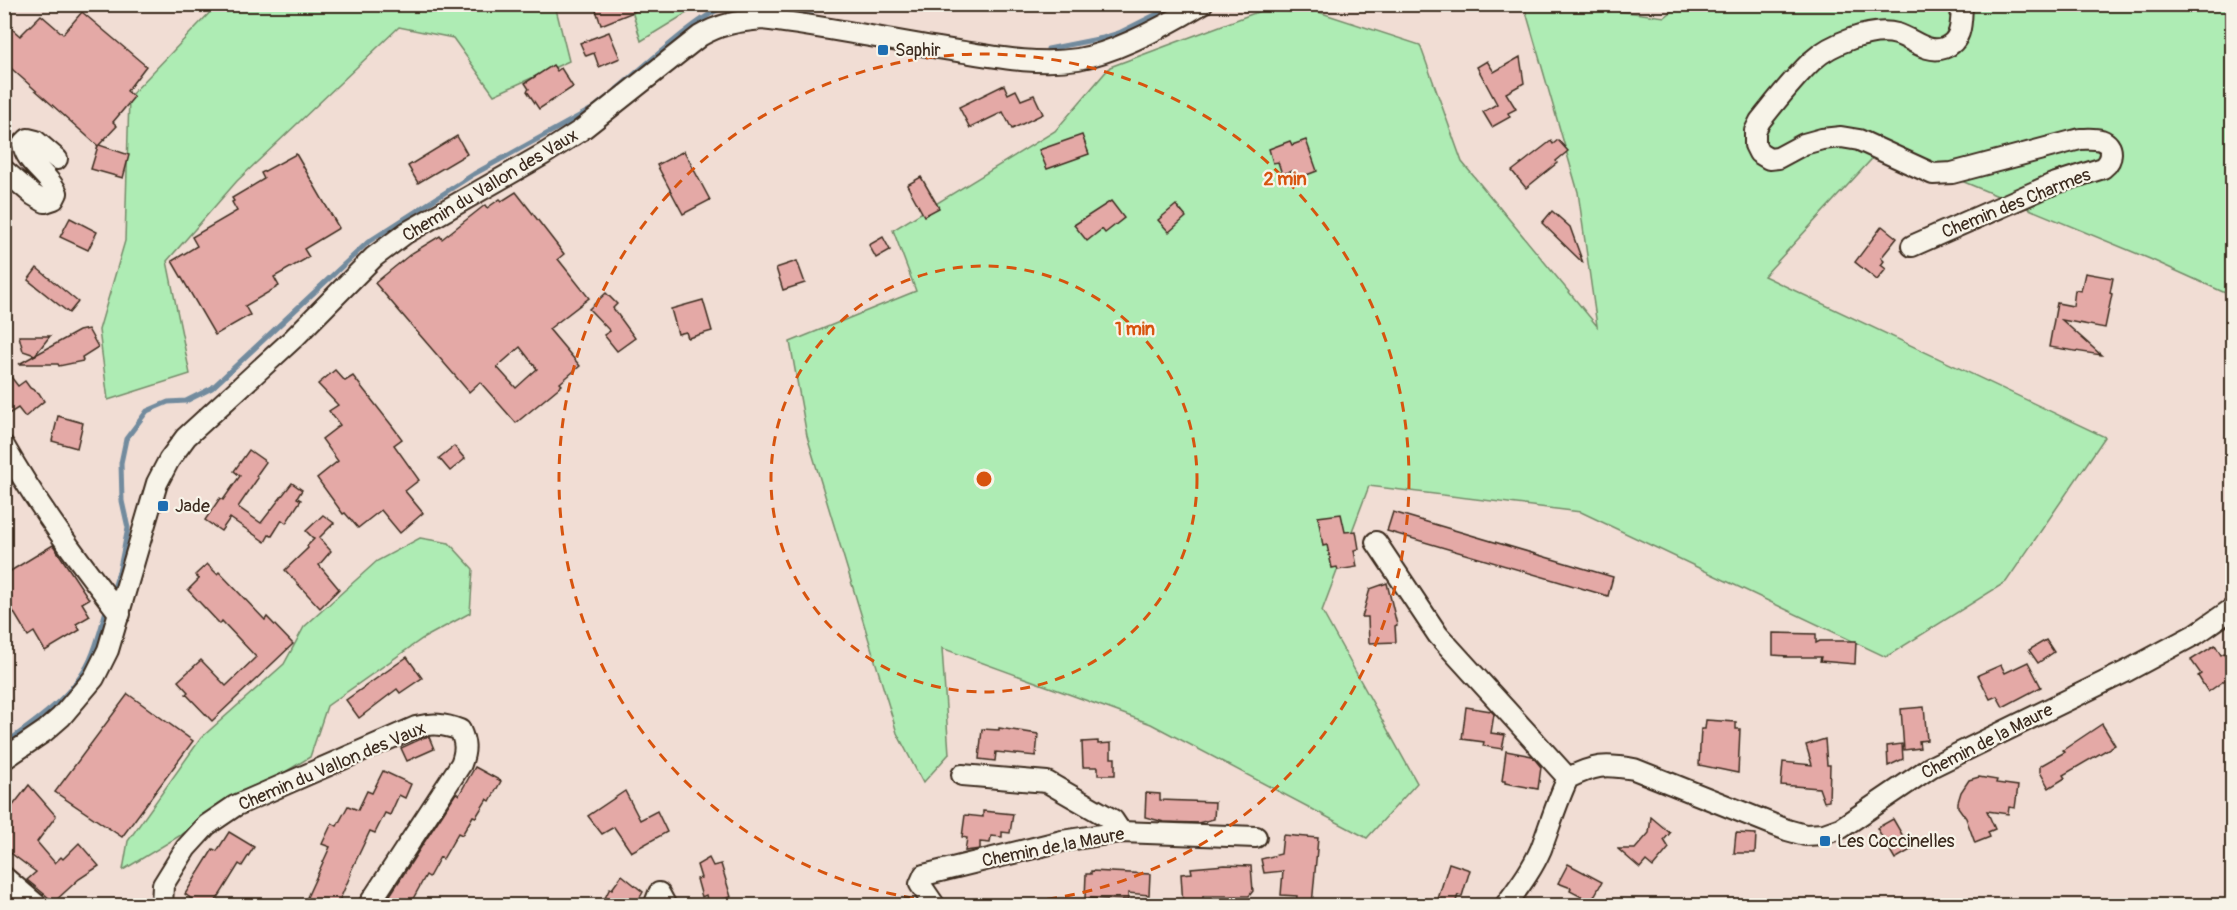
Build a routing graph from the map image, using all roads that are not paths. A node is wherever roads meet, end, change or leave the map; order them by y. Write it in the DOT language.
graph roads {
  1 [pos="1202,4"];
  2 [pos="1962,4"];
  3 [pos="57,159"];
  4 [pos="4,170"];
  5 [pos="1912,246"];
  6 [pos="4,446"];
  7 [pos="1376,542"];
  8 [pos="2232,609"];
  9 [pos="119,613"];
  10 [pos="4,759"];
  11 [pos="962,775"];
  12 [pos="1568,778"];
  13 [pos="1121,832"];
  14 [pos="1256,837"];
  15 [pos="4,878"];
  16 [pos="38,906"];
  17 [pos="162,906"];
  18 [pos="368,906"];
  19 [pos="654,906"];
  20 [pos="666,906"];
  21 [pos="935,906"];
  22 [pos="1505,906"];
  1 -- 9 [label="street, Chemin du Vallon des Vaux"];
  2 -- 5 [label="street, Chemin des Charmes"];
  3 -- 4 [label="street"];
  6 -- 9 [label="street"];
  7 -- 12 [label="street"];
  8 -- 12 [label="street, Chemin de la Maure"];
  9 -- 10 [label="street, Chemin du Vallon des Vaux"];
  11 -- 13 [label="street"];
  12 -- 22 [label="street"];
  13 -- 14 [label="street, Chemin de la Maure"];
  13 -- 21 [label="street, Chemin de la Maure"];
  15 -- 16 [label="street"];
  17 -- 18 [label="street, Chemin du Vallon des Vaux"];
  19 -- 20 [label="street"];
}
